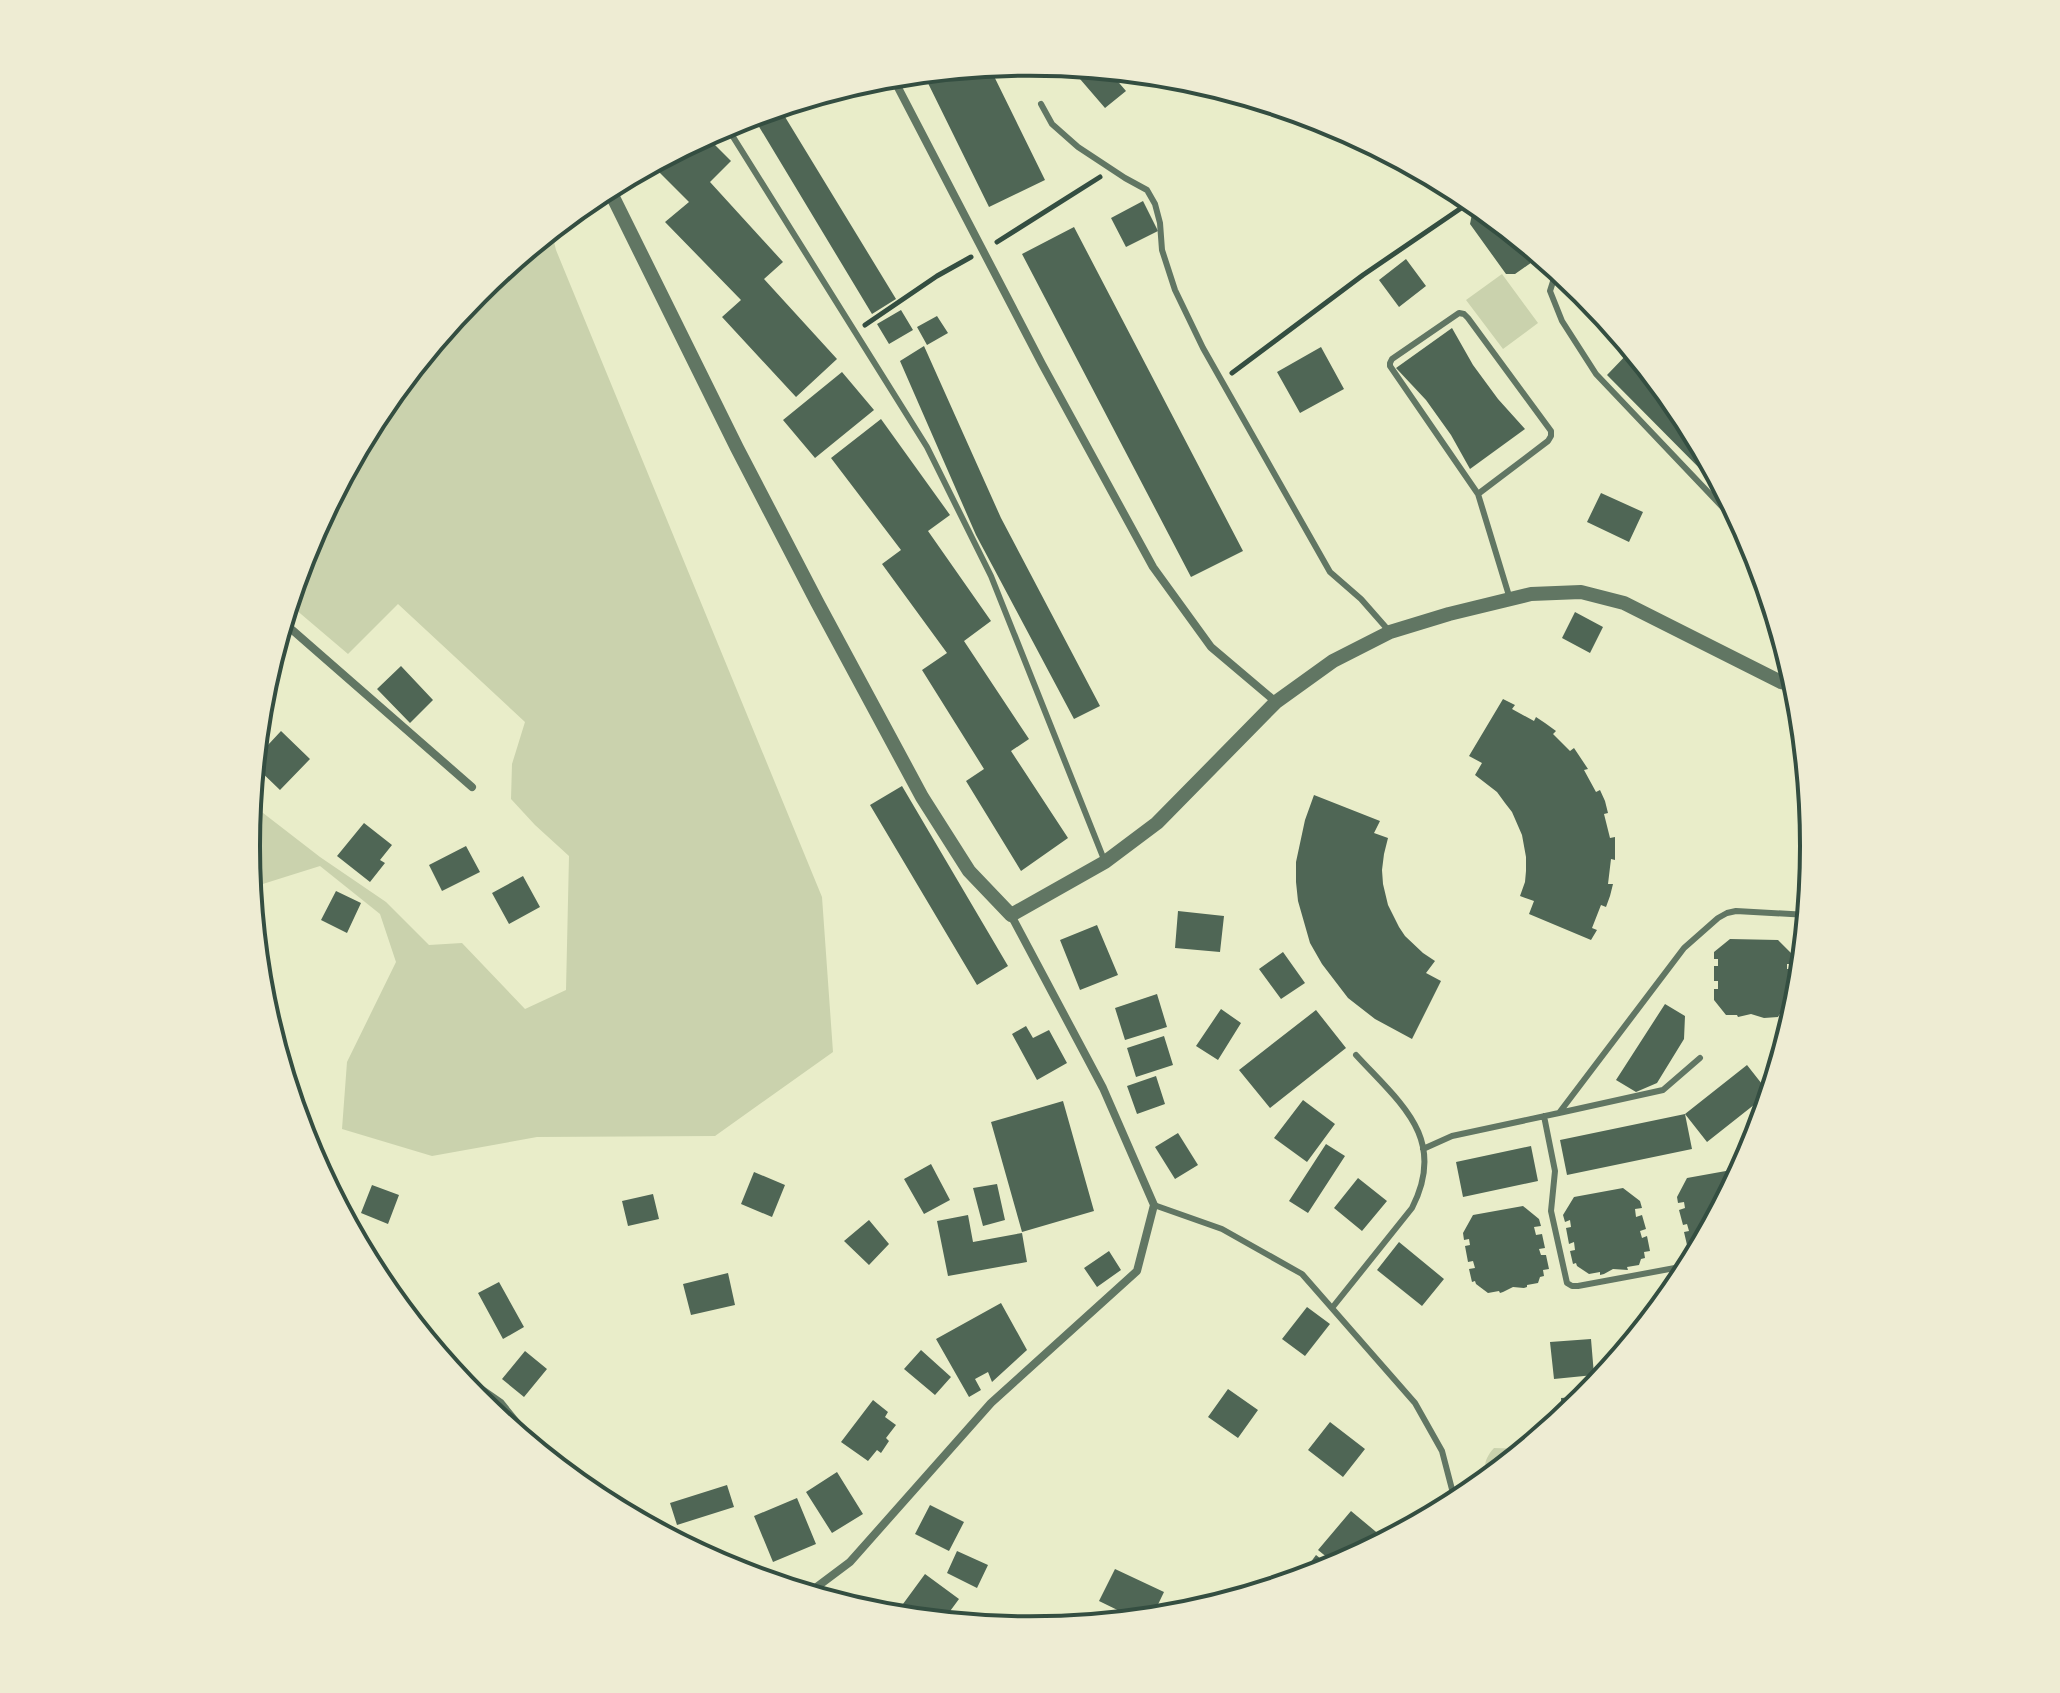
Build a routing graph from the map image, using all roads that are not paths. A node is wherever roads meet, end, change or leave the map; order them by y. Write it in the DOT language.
graph roads {
  1 [pos="898,88"];
  2 [pos="1041,104"];
  3 [pos="733,136"];
  4 [pos="614,199"];
  5 [pos="1553,281"];
  6 [pos="1478,494"];
  7 [pos="1720,505"];
  8 [pos="1510,599"];
  9 [pos="291,629"];
  10 [pos="1390,632"];
  11 [pos="1783,682"];
  12 [pos="1276,702"];
  13 [pos="472,787"];
  14 [pos="1105,862"];
  15 [pos="1797,914"];
  16 [pos="1011,915"];
  17 [pos="1356,1055"];
  18 [pos="1700,1058"];
  19 [pos="1559,1113"];
  20 [pos="1544,1116"];
  21 [pos="1423,1149"];
  22 [pos="1154,1205"];
  23 [pos="1675,1268"];
  24 [pos="1332,1308"];
  25 [pos="485,1391"];
  26 [pos="515,1420"];
  27 [pos="1452,1491"];
  28 [pos="817,1587"];
  1 -- 12 [label="street"];
  2 -- 10 [label="lane"];
  3 -- 14 [label="lane"];
  4 -- 16 [label="street"];
  5 -- 7 [label="lane"];
  6 -- 6 [label="lane"];
  6 -- 8 [label="lane"];
  8 -- 10 [label="street"];
  8 -- 11 [label="street"];
  9 -- 13 [label="street"];
  10 -- 12 [label="street"];
  12 -- 14 [label="street"];
  14 -- 16 [label="street"];
  15 -- 19 [label="lane"];
  16 -- 22 [label="street"];
  17 -- 21 [label="lane"];
  18 -- 19 [label="lane"];
  19 -- 20 [label="lane"];
  20 -- 21 [label="lane"];
  20 -- 23 [label="lane"];
  21 -- 24 [label="lane"];
  22 -- 24 [label="lane"];
  22 -- 28 [label="street"];
  24 -- 27 [label="lane"];
  25 -- 26 [label="lane"];
}
